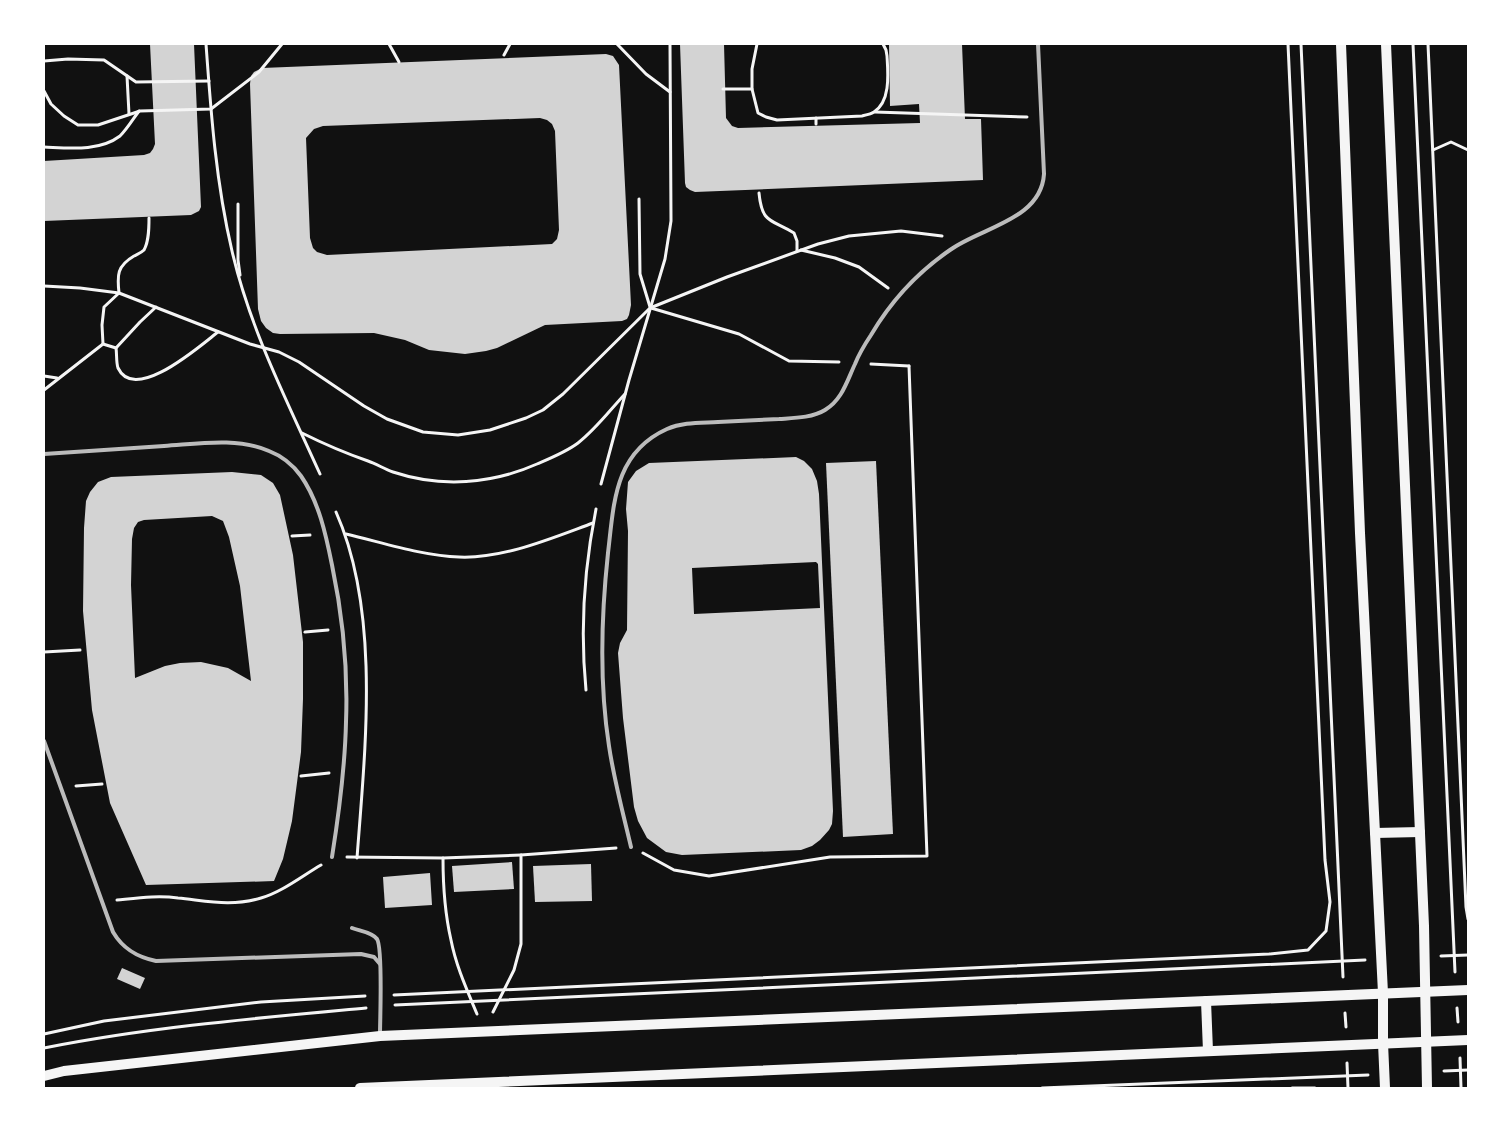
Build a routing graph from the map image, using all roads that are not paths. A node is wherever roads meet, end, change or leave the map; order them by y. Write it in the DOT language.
graph roads {
  1 [pos="1038,44"];
  2 [pos="1341,44"];
  3 [pos="1386,44"];
  4 [pos="44,454"];
  5 [pos="44,741"];
  6 [pos="1420,832"];
  7 [pos="1375,833"];
  8 [pos="631,847"];
  9 [pos="332,857"];
  10 [pos="352,928"];
  11 [pos="380,964"];
  12 [pos="1468,990"];
  13 [pos="1426,992"];
  14 [pos="1383,993"];
  15 [pos="1206,1002"];
  16 [pos="380,1036"];
  17 [pos="1464,1040"];
  18 [pos="1425,1042"];
  19 [pos="1383,1043"];
  20 [pos="1208,1051"];
  21 [pos="44,1076"];
  22 [pos="360,1088"];
  23 [pos="1385,1088"];
  24 [pos="1427,1088"];
  1 -- 8 [label="lane"];
  2 -- 7 [label="main road"];
  3 -- 6 [label="main road"];
  4 -- 9 [label="lane"];
  5 -- 11 [label="lane"];
  6 -- 7 [label="main road"];
  6 -- 13 [label="main road"];
  7 -- 14 [label="main road"];
  10 -- 11 [label="lane"];
  11 -- 16 [label="lane"];
  12 -- 13 [label="main road"];
  13 -- 14 [label="main road"];
  13 -- 18 [label="main road"];
  14 -- 15 [label="main road"];
  14 -- 19 [label="main road"];
  15 -- 16 [label="main road"];
  15 -- 20 [label="main road"];
  16 -- 21 [label="main road"];
  17 -- 18 [label="main road"];
  18 -- 19 [label="main road"];
  18 -- 24 [label="main road"];
  19 -- 20 [label="main road"];
  19 -- 23 [label="main road"];
  20 -- 22 [label="main road"];
}
